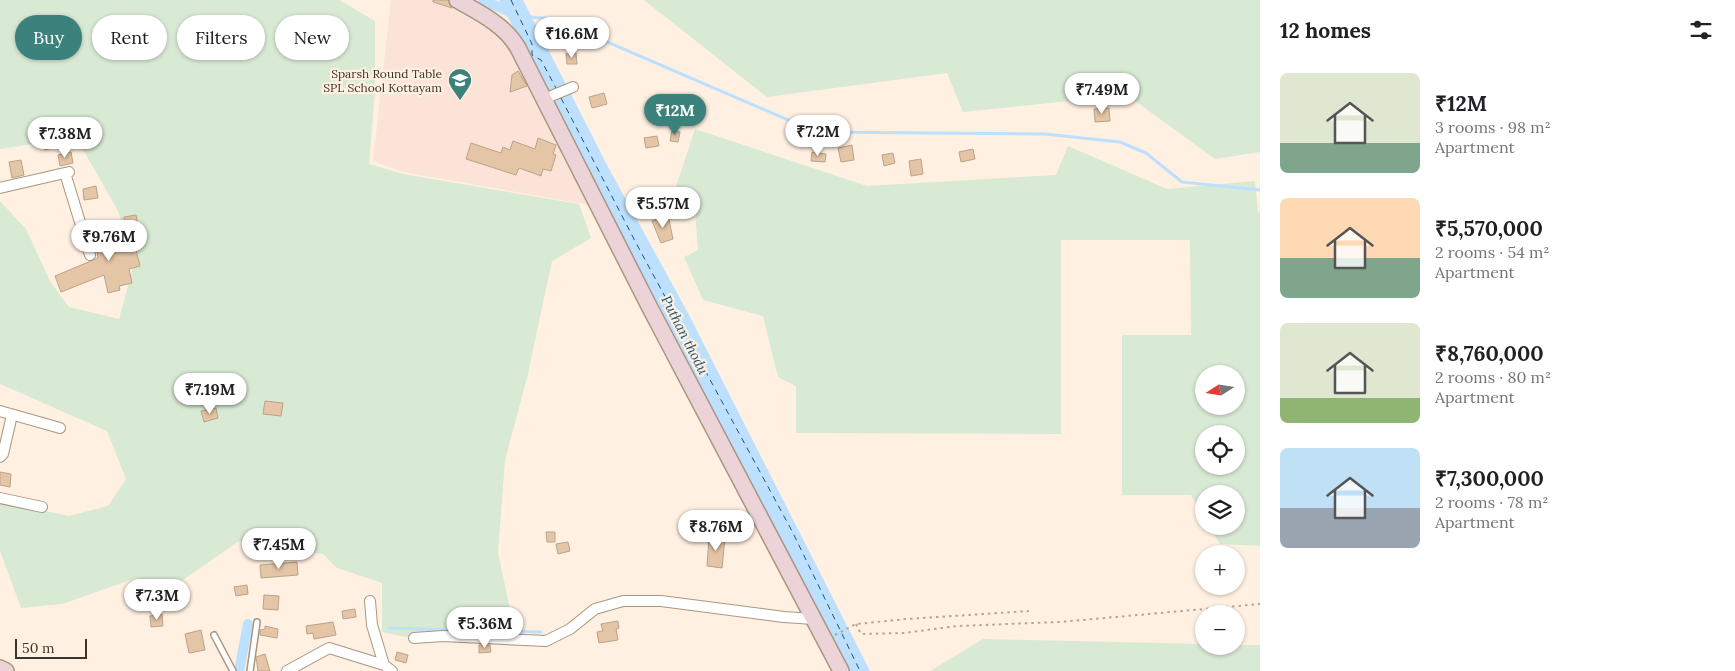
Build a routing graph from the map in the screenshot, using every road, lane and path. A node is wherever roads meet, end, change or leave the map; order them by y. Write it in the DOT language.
graph roads {
  1 [pos="457,0"];
  2 [pos="572,87"];
  3 [pos="544,99"];
  4 [pos="0,188"];
  5 [pos="90,255"];
  6 [pos="0,411"];
  7 [pos="12,415"];
  8 [pos="60,428"];
  9 [pos="0,457"];
  10 [pos="0,498"];
  11 [pos="42,507"];
  12 [pos="370,601"];
  13 [pos="1260,604"];
  14 [pos="1029,611"];
  15 [pos="814,619"];
  16 [pos="257,622"];
  17 [pos="856,624"];
  18 [pos="214,635"];
  19 [pos="414,638"];
  20 [pos="825,640"];
  21 [pos="0,668"];
  22 [pos="388,668"];
  23 [pos="6,671"];
  24 [pos="233,671"];
  25 [pos="250,671"];
  26 [pos="287,671"];
  27 [pos="841,671"];
  1 -- 3 [label="street"];
  2 -- 3 [label="street"];
  3 -- 15 [label="street"];
  4 -- 5 [label="street"];
  6 -- 7 [label="street"];
  7 -- 8 [label="street"];
  7 -- 9 [label="street"];
  10 -- 11 [label="street"];
  12 -- 22 [label="street"];
  13 -- 17 [label="path"];
  14 -- 17 [label="path"];
  15 -- 19 [label="street"];
  15 -- 20 [label="street"];
  16 -- 25 [label="lane"];
  17 -- 20 [label="path"];
  18 -- 24 [label="lane"];
  20 -- 27 [label="street"];
  21 -- 23 [label="street"];
  22 -- 26 [label="street"];
}
